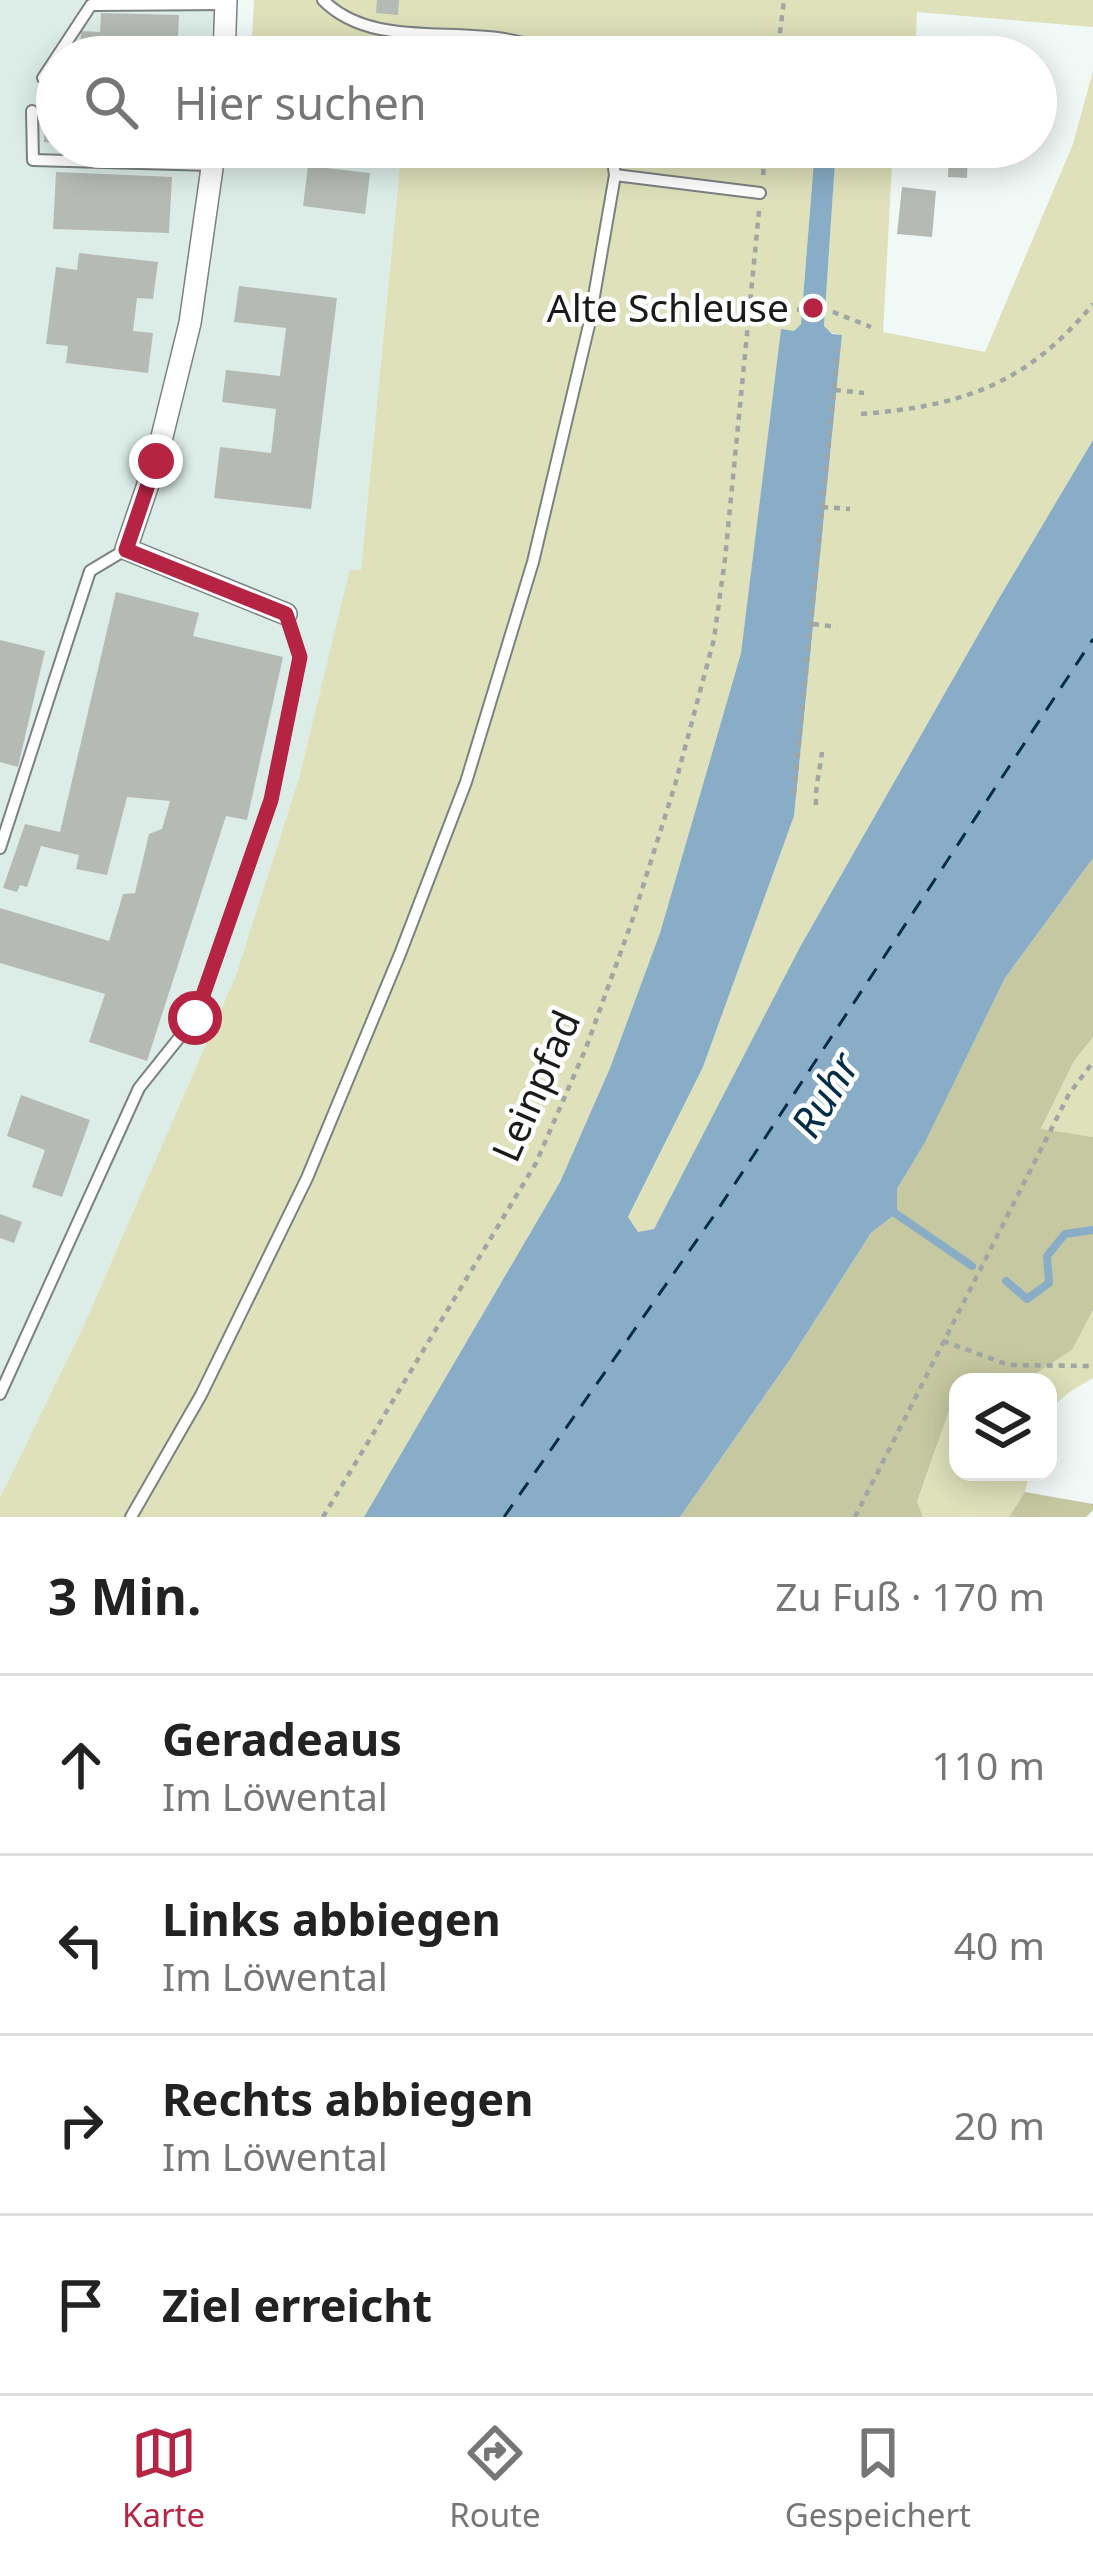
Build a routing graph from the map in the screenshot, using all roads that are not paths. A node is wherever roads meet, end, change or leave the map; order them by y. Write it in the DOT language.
graph roads {
  1 [pos="323,0"];
  2 [pos="226,2"];
  3 [pos="71,36"];
  4 [pos="225,36"];
  5 [pos="456,36"];
  6 [pos="32,111"];
  7 [pos="36,160"];
  8 [pos="211,168"];
  9 [pos="614,168"];
  10 [pos="615,175"];
  11 [pos="760,193"];
  12 [pos="126,550"];
  13 [pos="286,614"];
  14 [pos="0,848"];
  15 [pos="0,1394"];
  16 [pos="131,1517"];
  1 -- 5 [label="lane"];
  2 -- 3 [label="lane"];
  2 -- 4 [label="street"];
  6 -- 7 [label="lane"];
  8 -- 12 [label="street"];
  9 -- 10 [label="lane"];
  10 -- 11 [label="lane"];
  10 -- 16 [label="lane"];
  12 -- 13 [label="street"];
  12 -- 14 [label="lane"];
  13 -- 15 [label="lane"];
}
